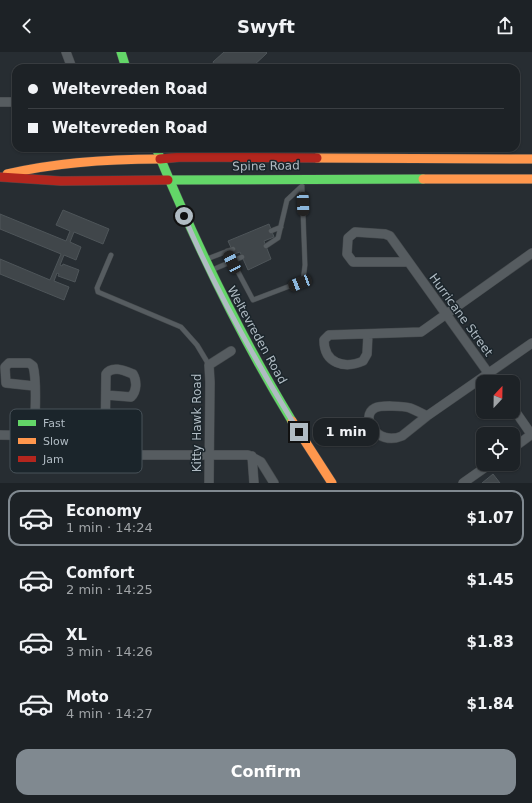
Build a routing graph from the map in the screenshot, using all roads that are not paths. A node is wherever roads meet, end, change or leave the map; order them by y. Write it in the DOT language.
graph roads {
  1 [pos="66,52"];
  2 [pos="121,52"];
  3 [pos="70,64"];
  4 [pos="125,64"];
  5 [pos="0,102"];
  6 [pos="12,102"];
  7 [pos="157,152"];
  8 [pos="160,159"];
  9 [pos="532,159"];
  10 [pos="0,176"];
  11 [pos="313,178"];
  12 [pos="532,179"];
  13 [pos="168,180"];
  14 [pos="302,187"];
  15 [pos="281,227"];
  16 [pos="271,231"];
  17 [pos="266,246"];
  18 [pos="233,249"];
  19 [pos="227,251"];
  20 [pos="532,253"];
  21 [pos="111,255"];
  22 [pos="242,257"];
  23 [pos="204,260"];
  24 [pos="232,262"];
  25 [pos="408,262"];
  26 [pos="210,272"];
  27 [pos="446,314"];
  28 [pos="368,334"];
  29 [pos="532,343"];
  30 [pos="231,351"];
  31 [pos="208,365"];
  32 [pos="490,375"];
  33 [pos="495,375"];
  34 [pos="34,386"];
  35 [pos="476,387"];
  36 [pos="106,395"];
  37 [pos="34,409"];
  38 [pos="105,409"];
  39 [pos="427,416"];
  40 [pos="520,418"];
  41 [pos="532,434"];
  42 [pos="520,443"];
  43 [pos="142,455"];
  44 [pos="210,455"];
  45 [pos="252,456"];
  46 [pos="480,471"];
  47 [pos="209,483"];
  48 [pos="254,483"];
  49 [pos="274,483"];
  50 [pos="332,483"];
  51 [pos="463,483"];
  1 -- 3 [label="street"];
  2 -- 4 [label="main road"];
  5 -- 6 [label="street"];
  7 -- 8 [label="main road, Weltevreden Road"];
  8 -- 9 [label="main road, Spine Road"];
  8 -- 10 [label="main road, Spine Road"];
  8 -- 13 [label="main road, Weltevreden Road"];
  10 -- 13 [label="main road, Spine Road"];
  11 -- 12 [label="main road, Spine Road"];
  11 -- 13 [label="main road, Spine Road"];
  11 -- 14 [label="lane"];
  13 -- 23 [label="main road, Weltevreden Road"];
  14 -- 15 [label="lane"];
  14 -- 24 [label="lane"];
  15 -- 16 [label="lane"];
  15 -- 17 [label="lane"];
  18 -- 19 [label="lane"];
  19 -- 23 [label="lane"];
  19 -- 24 [label="lane"];
  20 -- 27 [label="street"];
  21 -- 31 [label="lane"];
  22 -- 24 [label="lane"];
  23 -- 26 [label="main road, Weltevreden Road"];
  24 -- 26 [label="lane"];
  25 -- 25 [label="street, Hurricane Street"];
  25 -- 27 [label="street, Hurricane Street"];
  26 -- 50 [label="main road, Weltevreden Road"];
  27 -- 28 [label="street"];
  27 -- 32 [label="street, Hurricane Street"];
  28 -- 28 [label="street"];
  29 -- 33 [label="street"];
  30 -- 31 [label="street, Kitty Hawk Road"];
  31 -- 44 [label="street, Kitty Hawk Road"];
  34 -- 37 [label="street"];
  35 -- 39 [label="street"];
  36 -- 38 [label="street"];
  39 -- 39 [label="street"];
  40 -- 41 [label="street"];
  41 -- 42 [label="street"];
  43 -- 44 [label="street"];
  44 -- 45 [label="street"];
  44 -- 47 [label="street, Kitty Hawk Road"];
  45 -- 48 [label="street"];
  45 -- 49 [label="street"];
  46 -- 51 [label="street"];
}
